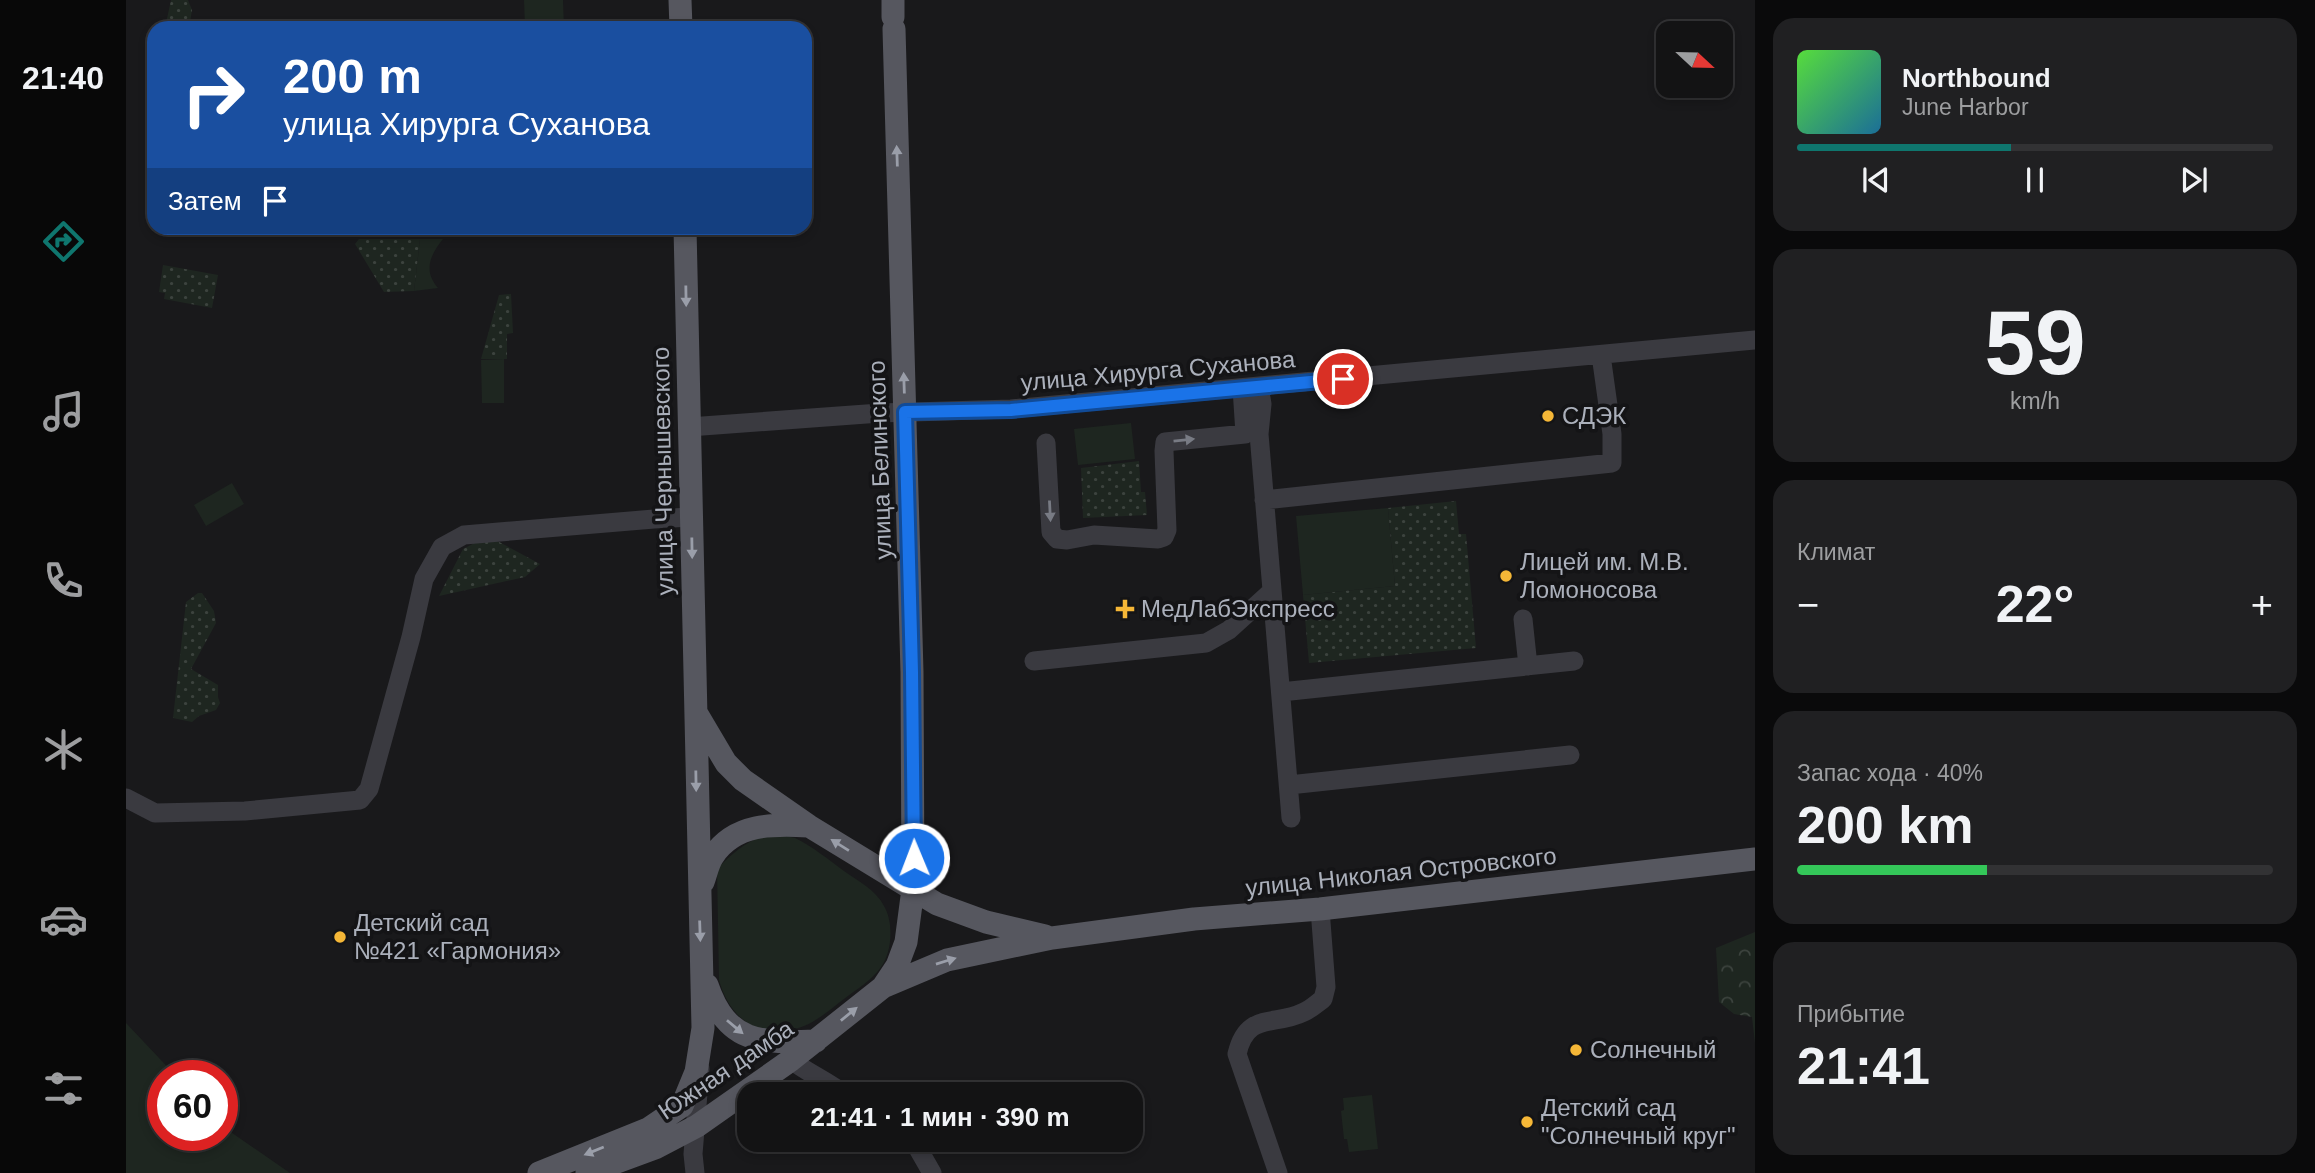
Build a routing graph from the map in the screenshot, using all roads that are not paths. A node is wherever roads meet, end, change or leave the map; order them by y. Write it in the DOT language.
graph roads {
  1 [pos="680,0"];
  2 [pos="893,16"];
  3 [pos="681,21"];
  4 [pos="685,235"];
  5 [pos="1755,340"];
  6 [pos="1601,355"];
  7 [pos="1251,388"];
  8 [pos="905,412"];
  9 [pos="689,427"];
  10 [pos="1046,443"];
  11 [pos="1264,500"];
  12 [pos="691,517"];
  13 [pos="1272,592"];
  14 [pos="1523,619"];
  15 [pos="1034,661"];
  16 [pos="1574,661"];
  17 [pos="1528,666"];
  18 [pos="1281,692"];
  19 [pos="696,712"];
  20 [pos="1570,755"];
  21 [pos="1289,785"];
  22 [pos="126,798"];
  23 [pos="1292,818"];
  24 [pos="809,826"];
  25 [pos="1755,859"];
  26 [pos="913,889"];
  27 [pos="699,892"];
  28 [pos="1320,909"];
  29 [pos="1052,938"];
  30 [pos="702,970"];
  31 [pos="883,987"];
  32 [pos="703,1028"];
  33 [pos="816,1041"];
  34 [pos="791,1060"];
  35 [pos="826,1082"];
  36 [pos="696,1126"];
  37 [pos="648,1129"];
  38 [pos="920,1152"];
  39 [pos="539,1173"];
  40 [pos="587,1173"];
  41 [pos="695,1173"];
  42 [pos="932,1173"];
  43 [pos="1278,1173"];
  1 -- 3 [label="main road"];
  8 -- 2 [label="main road, улица Белинского, one-way"];
  4 -- 9 [label="main road, улица Чернышевского, one-way"];
  5 -- 6 [label="street, улица Хирурга Суханова"];
  6 -- 7 [label="street, улица Хирурга Суханова"];
  6 -- 11 [label="street"];
  7 -- 8 [label="street, улица Хирурга Суханова"];
  10 -- 7 [label="street, one-way"];
  7 -- 11 [label="street"];
  8 -- 9 [label="street, улица Хирурга Суханова"];
  8 -- 26 [label="main road, улица Белинского"];
  9 -- 12 [label="main road, улица Чернышевского"];
  11 -- 13 [label="street"];
  12 -- 19 [label="main road, улица Чернышевского, one-way"];
  12 -- 22 [label="street"];
  13 -- 15 [label="street"];
  13 -- 18 [label="street"];
  14 -- 17 [label="street"];
  16 -- 17 [label="street"];
  17 -- 18 [label="street"];
  18 -- 21 [label="street"];
  19 -- 24 [label="main road, улица Чернышевского"];
  19 -- 27 [label="main road, улица Чернышевского, one-way"];
  20 -- 21 [label="street"];
  21 -- 23 [label="street"];
  26 -- 24 [label="main road, one-way"];
  24 -- 27 [label="main road"];
  25 -- 28 [label="main road, улица Николая Островского"];
  26 -- 29 [label="main road, улица Николая Островского"];
  26 -- 31 [label="main road"];
  27 -- 30 [label="main road, улица Чернышевского, one-way"];
  28 -- 29 [label="main road, улица Николая Островского"];
  28 -- 43 [label="street"];
  31 -- 29 [label="main road, улица Николая Островского, one-way"];
  30 -- 32 [label="main road, улица Чернышевского"];
  30 -- 33 [label="main road, one-way"];
  33 -- 31 [label="main road, one-way"];
  32 -- 36 [label="street, улица Чернышевского"];
  32 -- 37 [label="main road, улица Чернышевского"];
  33 -- 34 [label="main road, Южная дамба"];
  34 -- 35 [label="street"];
  34 -- 36 [label="main road, Южная дамба"];
  36 -- 40 [label="main road, Южная дамба"];
  36 -- 41 [label="street, улица Чернышевского"];
  37 -- 39 [label="main road, Южная дамба, one-way"];
  38 -- 42 [label="street"];
}
